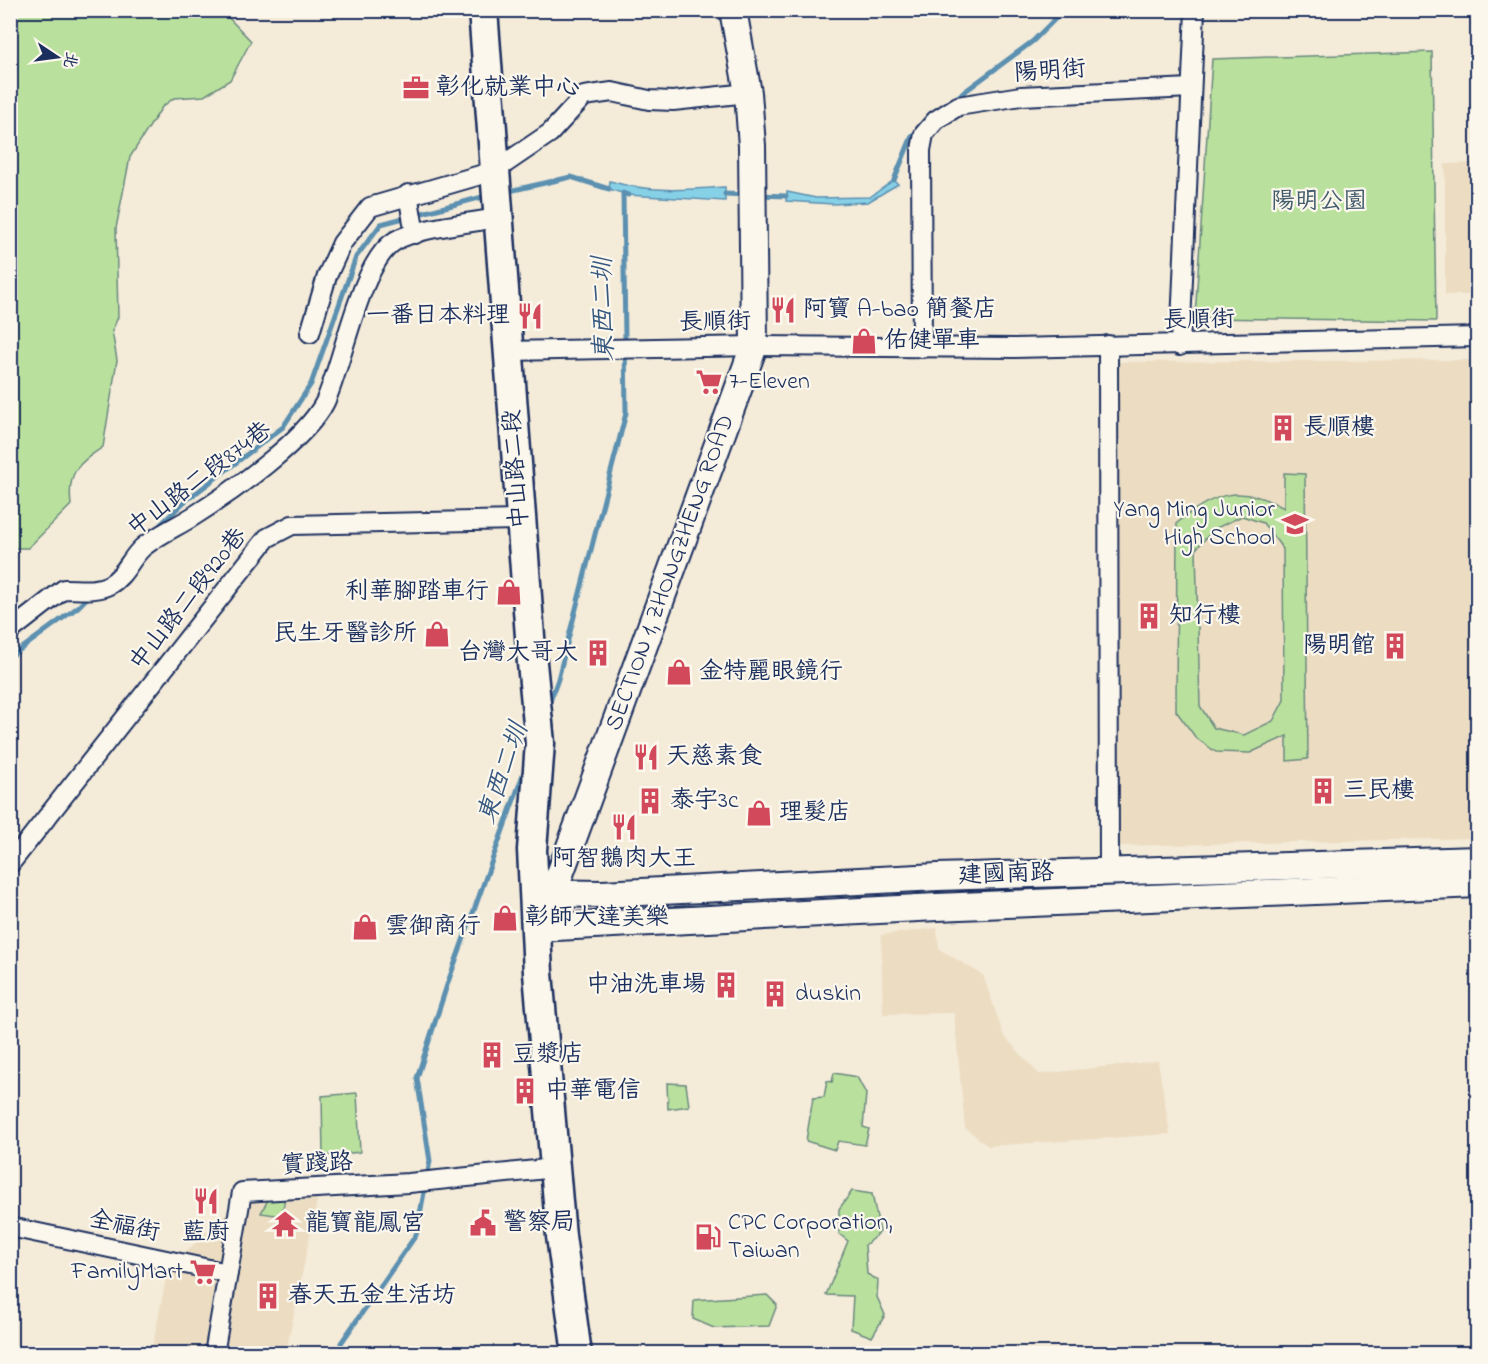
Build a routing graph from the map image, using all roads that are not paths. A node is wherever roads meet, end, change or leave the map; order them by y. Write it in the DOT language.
graph roads {
  1 [pos="483,10"];
  2 [pos="733,10"];
  3 [pos="1195,10"];
  4 [pos="1191,88"];
  5 [pos="748,93"];
  6 [pos="408,194"];
  7 [pos="495,194"];
  8 [pos="415,234"];
  9 [pos="310,333"];
  10 [pos="1478,337"];
  11 [pos="1108,345"];
  12 [pos="754,346"];
  13 [pos="1180,346"];
  14 [pos="922,348"];
  15 [pos="508,351"];
  16 [pos="521,520"];
  17 [pos="10,631"];
  18 [pos="1478,860"];
  19 [pos="10,864"];
  20 [pos="1109,872"];
  21 [pos="1478,884"];
  22 [pos="544,893"];
  23 [pos="537,928"];
  24 [pos="556,1168"];
  25 [pos="10,1227"];
  26 [pos="228,1273"];
  27 [pos="214,1353"];
  28 [pos="577,1353"];
  1 -- 7 [label="main road, 中山路二段"];
  2 -- 5 [label="street, SECTION 1, ZHONGZHENG ROAD"];
  3 -- 4 [label="street"];
  4 -- 13 [label="street"];
  4 -- 14 [label="street, 陽明街"];
  5 -- 7 [label="street"];
  5 -- 12 [label="street, SECTION 1, ZHONGZHENG ROAD"];
  6 -- 7 [label="street"];
  6 -- 8 [label="street"];
  6 -- 9 [label="street"];
  7 -- 8 [label="street, 中山路二段874巷"];
  7 -- 15 [label="main road, 中山路二段"];
  8 -- 17 [label="street, 中山路二段874巷"];
  10 -- 13 [label="street, 長順街"];
  11 -- 13 [label="street, 長順街"];
  11 -- 14 [label="street, 長順街"];
  11 -- 20 [label="street"];
  12 -- 14 [label="street, 長順街"];
  12 -- 15 [label="street, 長順街"];
  12 -- 22 [label="street, SECTION 1, ZHONGZHENG ROAD"];
  15 -- 16 [label="main road, 中山路二段"];
  16 -- 19 [label="street, 中山路二段920巷"];
  16 -- 22 [label="main road, 中山路二段"];
  18 -- 20 [label="street, 建國南路"];
  20 -- 22 [label="street, 建國南路"];
  21 -- 23 [label="street, 建國南路"];
  22 -- 23 [label="main road, 中山路二段"];
  23 -- 24 [label="main road, 中山路二段"];
  24 -- 26 [label="street, 實踐路"];
  24 -- 28 [label="main road, 中山路二段"];
  25 -- 26 [label="street, 全福街"];
  26 -- 27 [label="street, 實踐路"];
}
